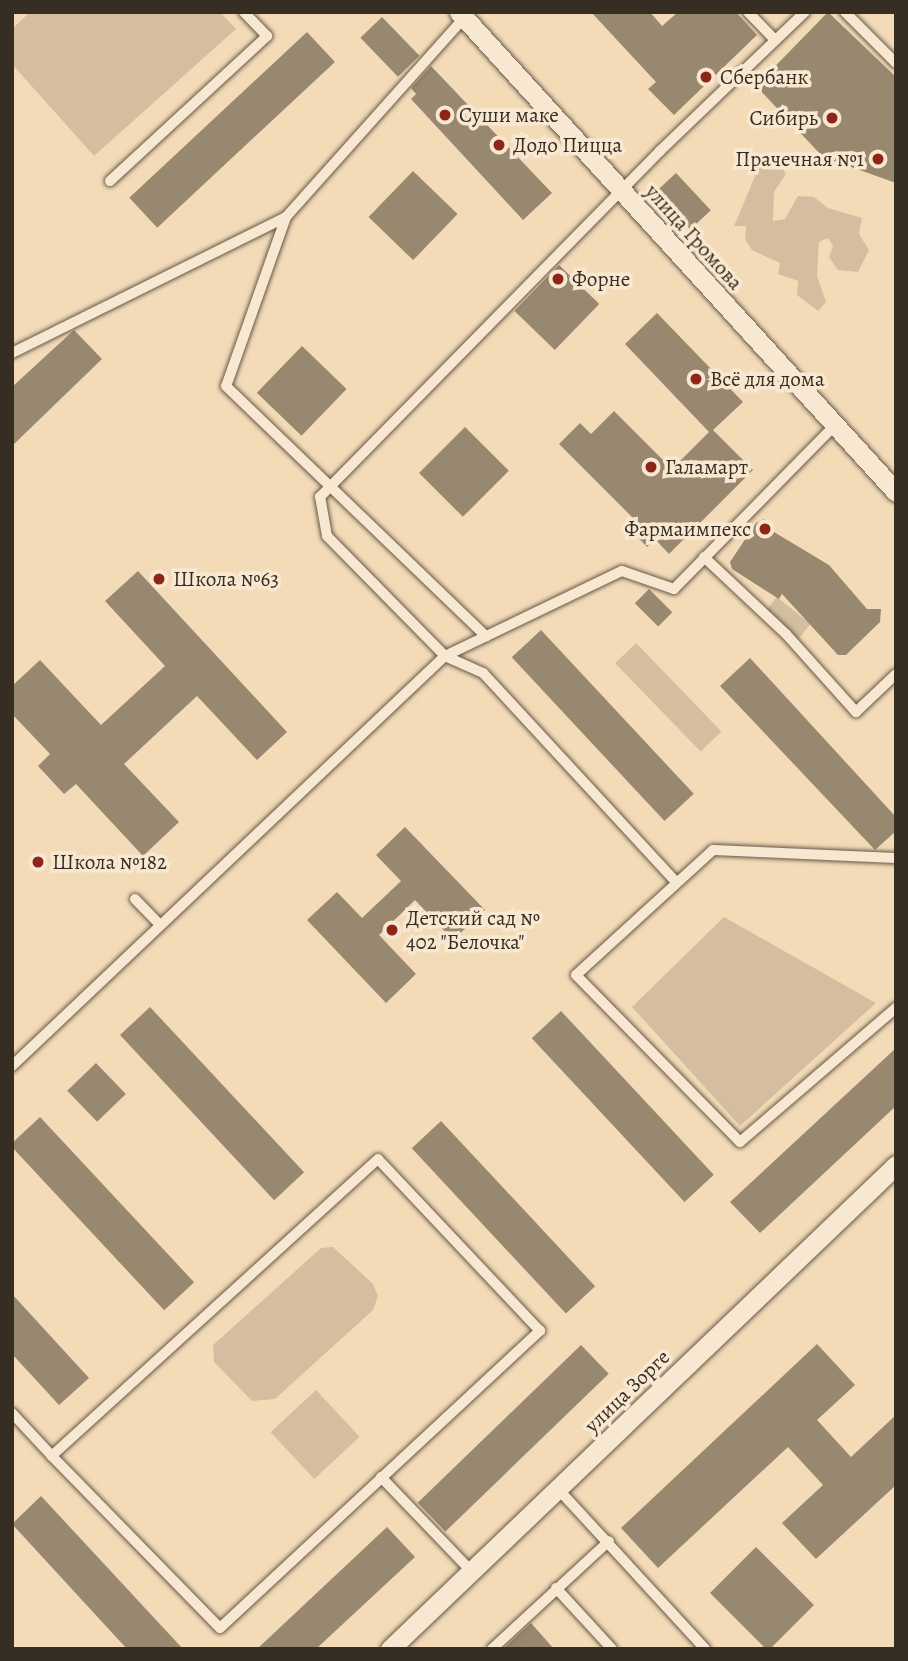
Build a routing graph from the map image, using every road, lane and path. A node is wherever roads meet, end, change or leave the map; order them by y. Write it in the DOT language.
graph roads {
  1 [pos="244,12"];
  2 [pos="748,12"];
  3 [pos="805,12"];
  4 [pos="845,12"];
  5 [pos="461,15"];
  6 [pos="775,40"];
  7 [pos="896,63"];
  8 [pos="110,181"];
  9 [pos="622,192"];
  10 [pos="286,217"];
  11 [pos="12,353"];
  12 [pos="834,426"];
  13 [pos="330,486"];
  14 [pos="896,492"];
  15 [pos="704,557"];
  16 [pos="486,636"];
  17 [pos="445,656"];
  18 [pos="896,674"];
  19 [pos="896,858"];
  20 [pos="676,881"];
  21 [pos="135,899"];
  22 [pos="160,925"];
  23 [pos="895,1010"];
  24 [pos="12,1066"];
  25 [pos="896,1165"];
  26 [pos="12,1413"];
  27 [pos="52,1456"];
  28 [pos="381,1477"];
  29 [pos="558,1490"];
  30 [pos="609,1541"];
  31 [pos="472,1572"];
  32 [pos="556,1588"];
  33 [pos="390,1649"];
  34 [pos="492,1649"];
  35 [pos="612,1649"];
  36 [pos="705,1649"];
  1 -- 8 [label="lane"];
  2 -- 6 [label="lane"];
  3 -- 6 [label="lane"];
  4 -- 7 [label="lane"];
  5 -- 9 [label="street, улица Громова"];
  5 -- 10 [label="lane"];
  6 -- 9 [label="lane"];
  9 -- 12 [label="street, улица Громова"];
  9 -- 13 [label="lane"];
  10 -- 11 [label="lane"];
  10 -- 13 [label="lane"];
  12 -- 14 [label="street, улица Громова"];
  12 -- 15 [label="lane"];
  13 -- 16 [label="lane"];
  13 -- 17 [label="lane"];
  15 -- 16 [label="lane"];
  15 -- 18 [label="lane"];
  16 -- 17 [label="lane"];
  17 -- 20 [label="lane"];
  17 -- 22 [label="lane"];
  19 -- 20 [label="lane"];
  20 -- 23 [label="lane"];
  21 -- 22 [label="lane"];
  22 -- 24 [label="lane"];
  25 -- 29 [label="street, улица Зорге"];
  26 -- 27 [label="lane"];
  27 -- 28 [label="lane"];
  27 -- 28 [label="lane"];
  28 -- 31 [label="lane"];
  29 -- 30 [label="lane"];
  29 -- 31 [label="street, улица Зорге"];
  30 -- 32 [label="lane"];
  30 -- 36 [label="lane"];
  31 -- 33 [label="street, улица Зорге"];
  32 -- 34 [label="lane"];
  32 -- 35 [label="lane"];
}
